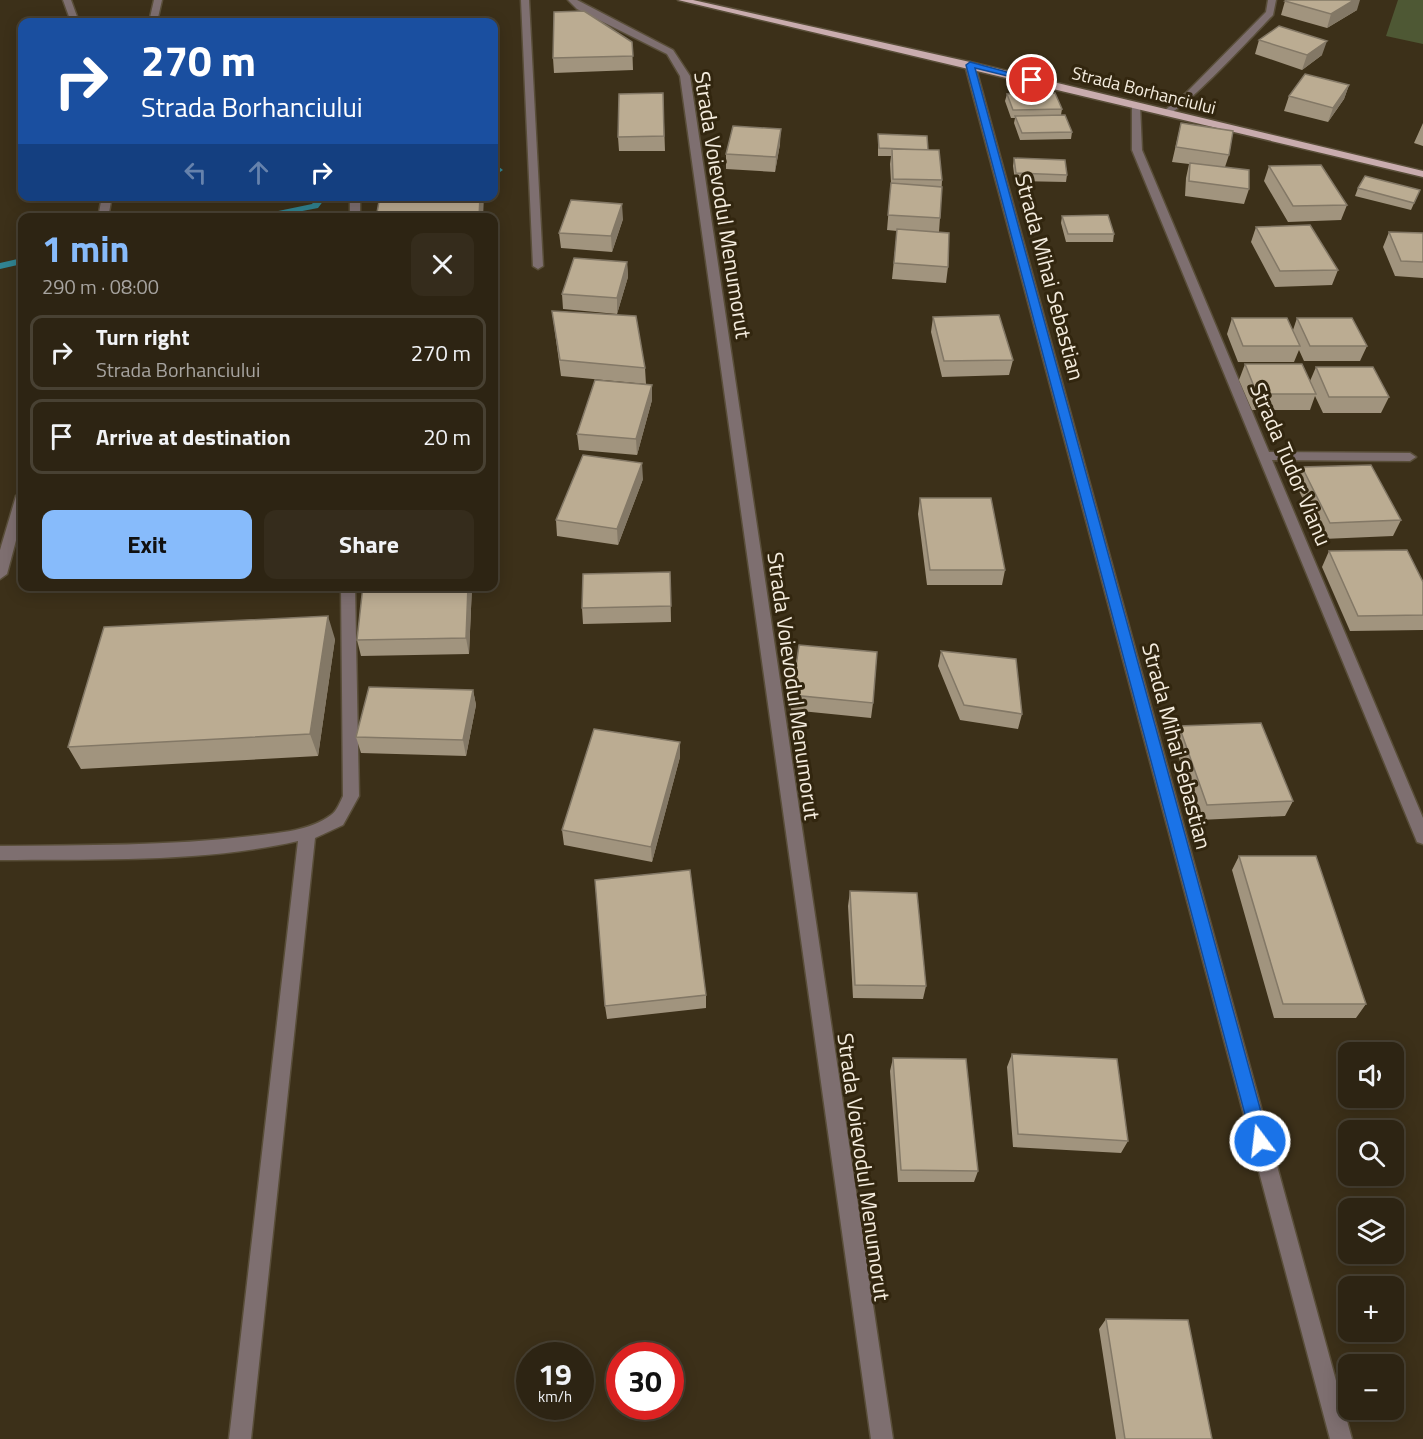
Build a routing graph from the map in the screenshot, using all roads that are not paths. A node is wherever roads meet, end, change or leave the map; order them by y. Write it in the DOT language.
graph roads {
  1 [pos="67,0"];
  2 [pos="158,0"];
  3 [pos="525,0"];
  4 [pos="572,0"];
  5 [pos="682,0"];
  6 [pos="1272,0"];
  7 [pos="74,18"];
  8 [pos="154,18"];
  9 [pos="970,65"];
  10 [pos="1134,105"];
  11 [pos="1167,113"];
  12 [pos="1423,174"];
  13 [pos="538,266"];
  14 [pos="1265,456"];
  15 [pos="1410,457"];
  16 [pos="18,510"];
  17 [pos="0,574"];
  18 [pos="348,591"];
  19 [pos="307,835"];
  20 [pos="1423,837"];
  21 [pos="0,853"];
  22 [pos="240,1439"];
  23 [pos="882,1439"];
  24 [pos="1341,1439"];
  1 -- 7 [label="street"];
  2 -- 8 [label="street"];
  3 -- 13 [label="street"];
  4 -- 23 [label="street, Strada Voievodul Menumorut"];
  5 -- 9 [label="main road, Strada Borhanciului"];
  6 -- 11 [label="street"];
  9 -- 10 [label="main road, Strada Borhanciului"];
  9 -- 24 [label="street, Strada Mihai Sebastian"];
  10 -- 11 [label="main road, Strada Borhanciului"];
  10 -- 14 [label="street, Strada Tudor Vianu"];
  11 -- 12 [label="main road, Strada Borhanciului"];
  14 -- 15 [label="street"];
  14 -- 20 [label="street, Strada Tudor Vianu"];
  16 -- 17 [label="street"];
  18 -- 19 [label="street"];
  19 -- 21 [label="street"];
  19 -- 22 [label="street"];
}
